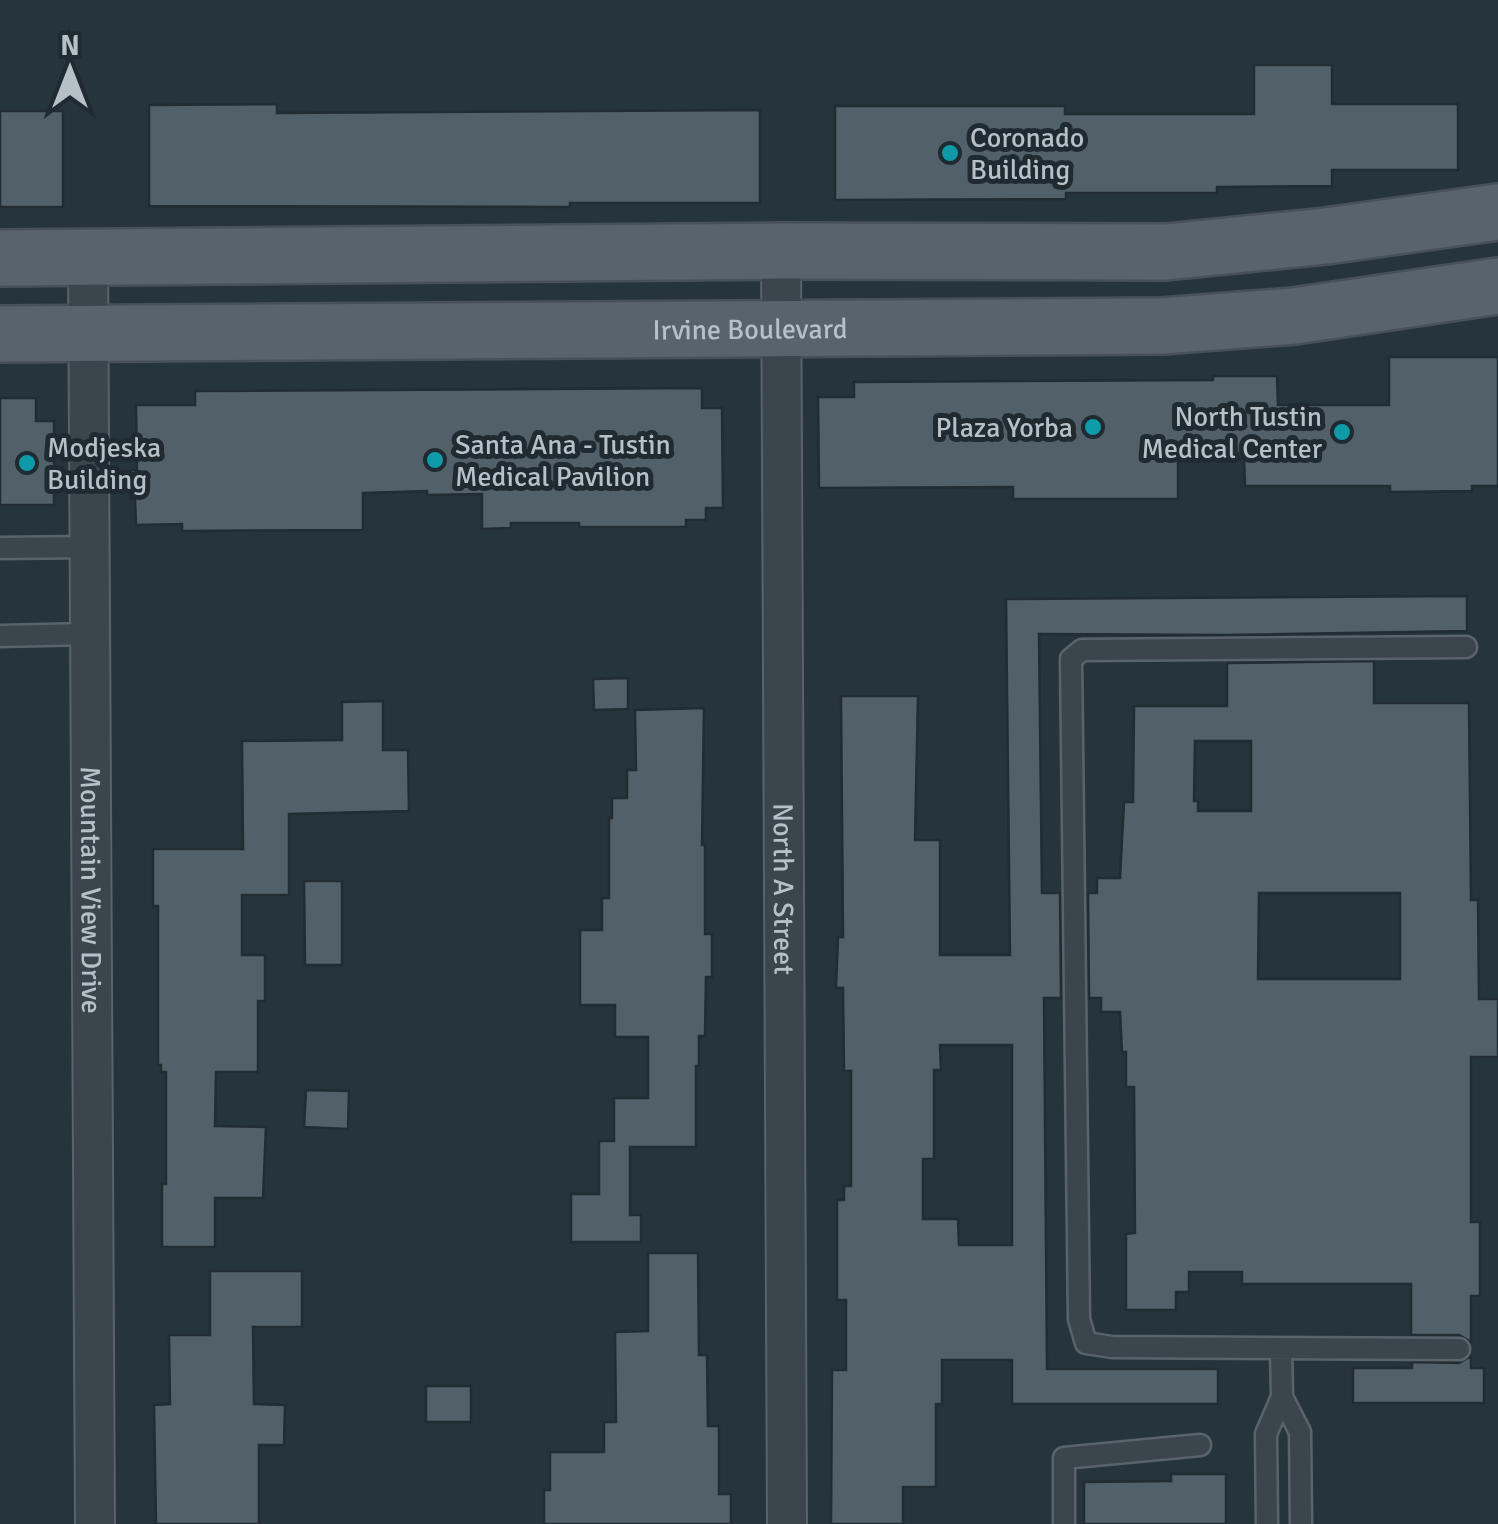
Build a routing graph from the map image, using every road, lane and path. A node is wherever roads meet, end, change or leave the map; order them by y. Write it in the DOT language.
graph roads {
  1 [pos="1498,212"];
  2 [pos="780,251"];
  3 [pos="0,258"];
  4 [pos="88,258"];
  5 [pos="1498,286"];
  6 [pos="779,330"];
  7 [pos="86,333"];
  8 [pos="0,334"];
  9 [pos="0,548"];
  10 [pos="88,548"];
  11 [pos="88,634"];
  12 [pos="0,636"];
  13 [pos="1466,646"];
  14 [pos="1281,1349"];
  15 [pos="1459,1349"];
  16 [pos="1282,1397"];
  17 [pos="1200,1446"];
  18 [pos="94,1524"];
  19 [pos="787,1524"];
  20 [pos="1064,1524"];
  21 [pos="1267,1524"];
  22 [pos="1301,1524"];
  1 -- 2 [label="main road"];
  2 -- 4 [label="main road"];
  2 -- 6 [label="street, North A Street"];
  3 -- 4 [label="main road"];
  4 -- 7 [label="street, Mountain View Drive"];
  5 -- 6 [label="main road, Irvine Boulevard"];
  6 -- 7 [label="main road, Irvine Boulevard"];
  6 -- 19 [label="street, North A Street"];
  7 -- 8 [label="main road, Irvine Boulevard"];
  7 -- 10 [label="street, Mountain View Drive"];
  9 -- 10 [label="lane"];
  10 -- 11 [label="street, Mountain View Drive"];
  11 -- 12 [label="lane"];
  11 -- 18 [label="street, Mountain View Drive"];
  13 -- 14 [label="lane"];
  14 -- 15 [label="lane"];
  14 -- 16 [label="lane"];
  16 -- 21 [label="lane"];
  16 -- 22 [label="lane"];
  17 -- 20 [label="lane"];
}
